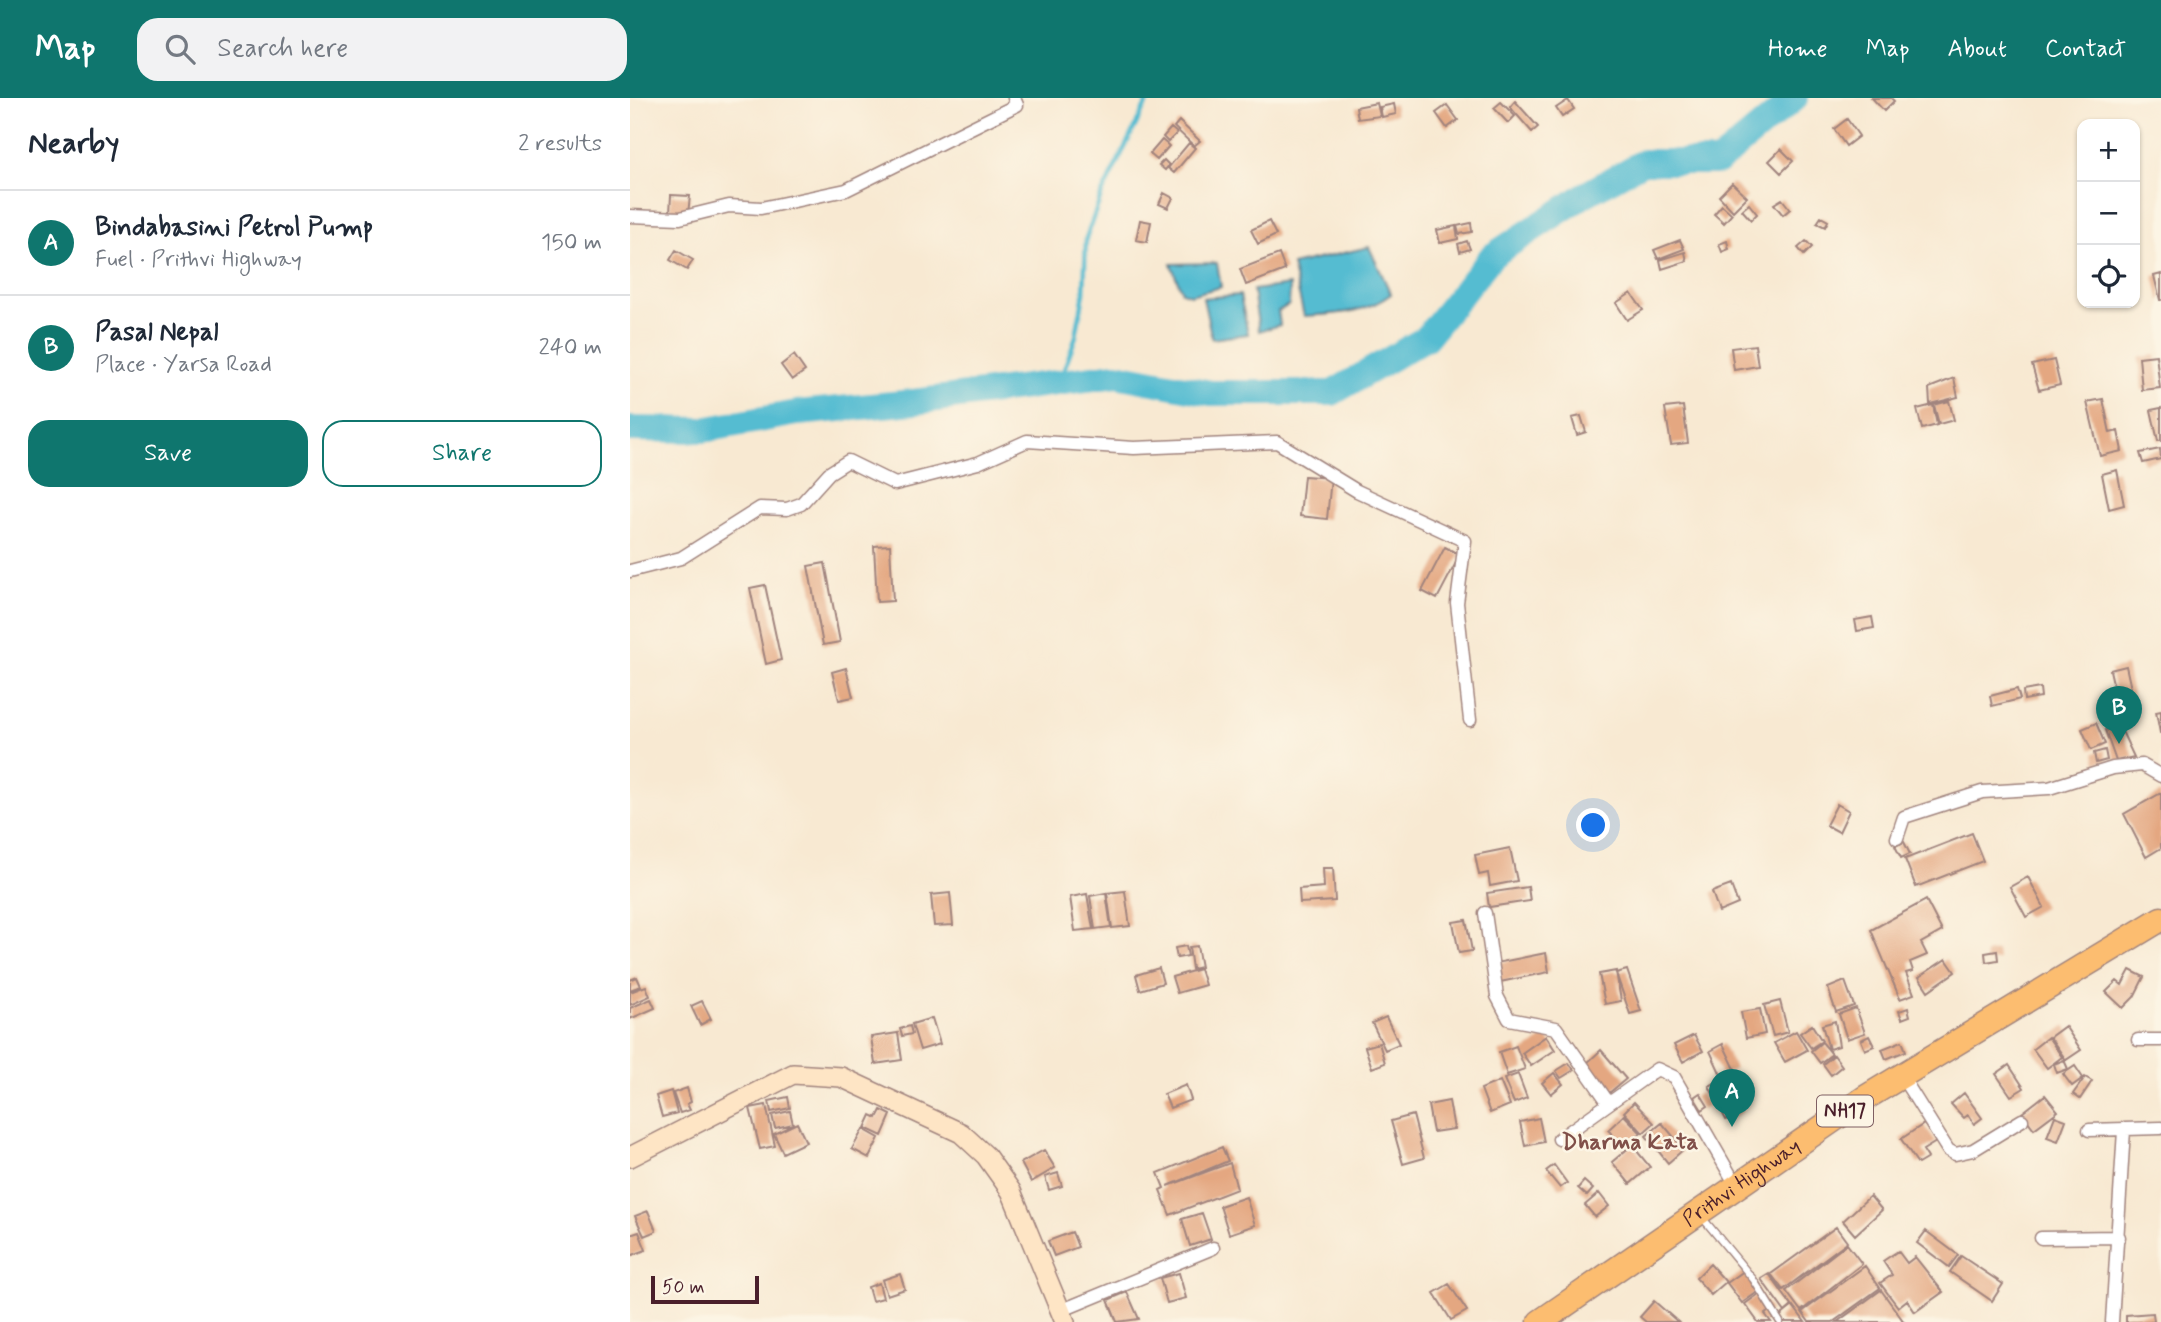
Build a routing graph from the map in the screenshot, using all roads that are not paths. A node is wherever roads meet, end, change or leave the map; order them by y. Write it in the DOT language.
graph roads {
  1 [pos="1014,98"];
  2 [pos="630,216"];
  3 [pos="630,570"];
  4 [pos="1470,720"];
  5 [pos="2161,776"];
  6 [pos="1897,838"];
  7 [pos="1485,913"];
  8 [pos="2161,919"];
  9 [pos="2138,1040"];
  10 [pos="2161,1040"];
  11 [pos="1901,1075"];
  12 [pos="1608,1102"];
  13 [pos="2022,1120"];
  14 [pos="2161,1128"];
  15 [pos="2089,1130"];
  16 [pos="2124,1130"];
  17 [pos="1559,1139"];
  18 [pos="630,1157"];
  19 [pos="1736,1185"];
  20 [pos="1697,1212"];
  21 [pos="2119,1237"];
  22 [pos="2041,1238"];
  23 [pos="1213,1248"];
  24 [pos="1062,1316"];
  25 [pos="1540,1322"];
  26 [pos="1780,1322"];
  27 [pos="2112,1322"];
  1 -- 2 [label="street"];
  3 -- 4 [label="street"];
  5 -- 6 [label="street"];
  7 -- 12 [label="street"];
  8 -- 11 [label="highway, Prithvi Highway / NH17"];
  9 -- 10 [label="street"];
  11 -- 13 [label="street"];
  11 -- 19 [label="highway, Prithvi Highway / NH17"];
  12 -- 17 [label="street"];
  12 -- 19 [label="street"];
  14 -- 16 [label="street"];
  15 -- 16 [label="street"];
  16 -- 21 [label="street"];
  18 -- 24 [label="main road"];
  19 -- 20 [label="highway, Prithvi Highway / NH17"];
  20 -- 25 [label="highway, Prithvi Highway / NH17"];
  20 -- 26 [label="lane"];
  21 -- 22 [label="street"];
  21 -- 27 [label="street"];
  23 -- 24 [label="street"];
}
